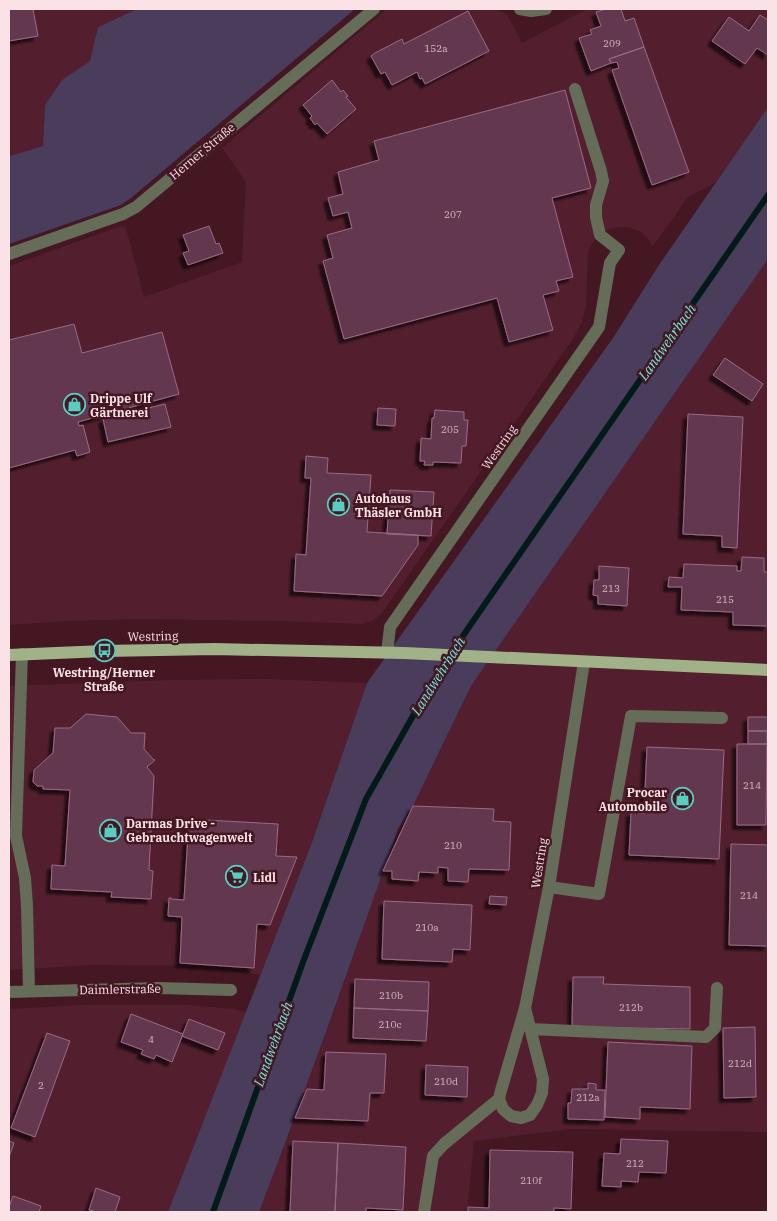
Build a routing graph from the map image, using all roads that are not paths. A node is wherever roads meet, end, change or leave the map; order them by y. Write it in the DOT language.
graph roads {
  1 [pos="374,9"];
  2 [pos="520,9"];
  3 [pos="546,9"];
  4 [pos="575,89"];
  5 [pos="9,254"];
  6 [pos="387,653"];
  7 [pos="22,654"];
  8 [pos="9,655"];
  9 [pos="584,662"];
  10 [pos="768,670"];
  11 [pos="722,718"];
  12 [pos="549,887"];
  13 [pos="717,988"];
  14 [pos="231,990"];
  15 [pos="29,991"];
  16 [pos="9,992"];
  17 [pos="525,1008"];
  18 [pos="530,1029"];
  19 [pos="499,1099"];
  20 [pos="424,1212"];
  1 -- 5 [label="street, Herner Straße"];
  2 -- 3 [label="street"];
  4 -- 6 [label="street, Westring"];
  6 -- 7 [label="main road, Westring"];
  6 -- 9 [label="main road, Westring"];
  7 -- 8 [label="main road, Westring"];
  7 -- 15 [label="street"];
  9 -- 10 [label="main road, Westring"];
  9 -- 12 [label="street, Westring"];
  11 -- 12 [label="street"];
  12 -- 17 [label="street, Westring"];
  13 -- 18 [label="street"];
  14 -- 15 [label="street, Daimlerstraße"];
  15 -- 16 [label="street, Daimlerstraße"];
  17 -- 18 [label="street, Westring"];
  17 -- 19 [label="street, Westring"];
  18 -- 19 [label="street, Westring"];
  19 -- 20 [label="street"];
}
